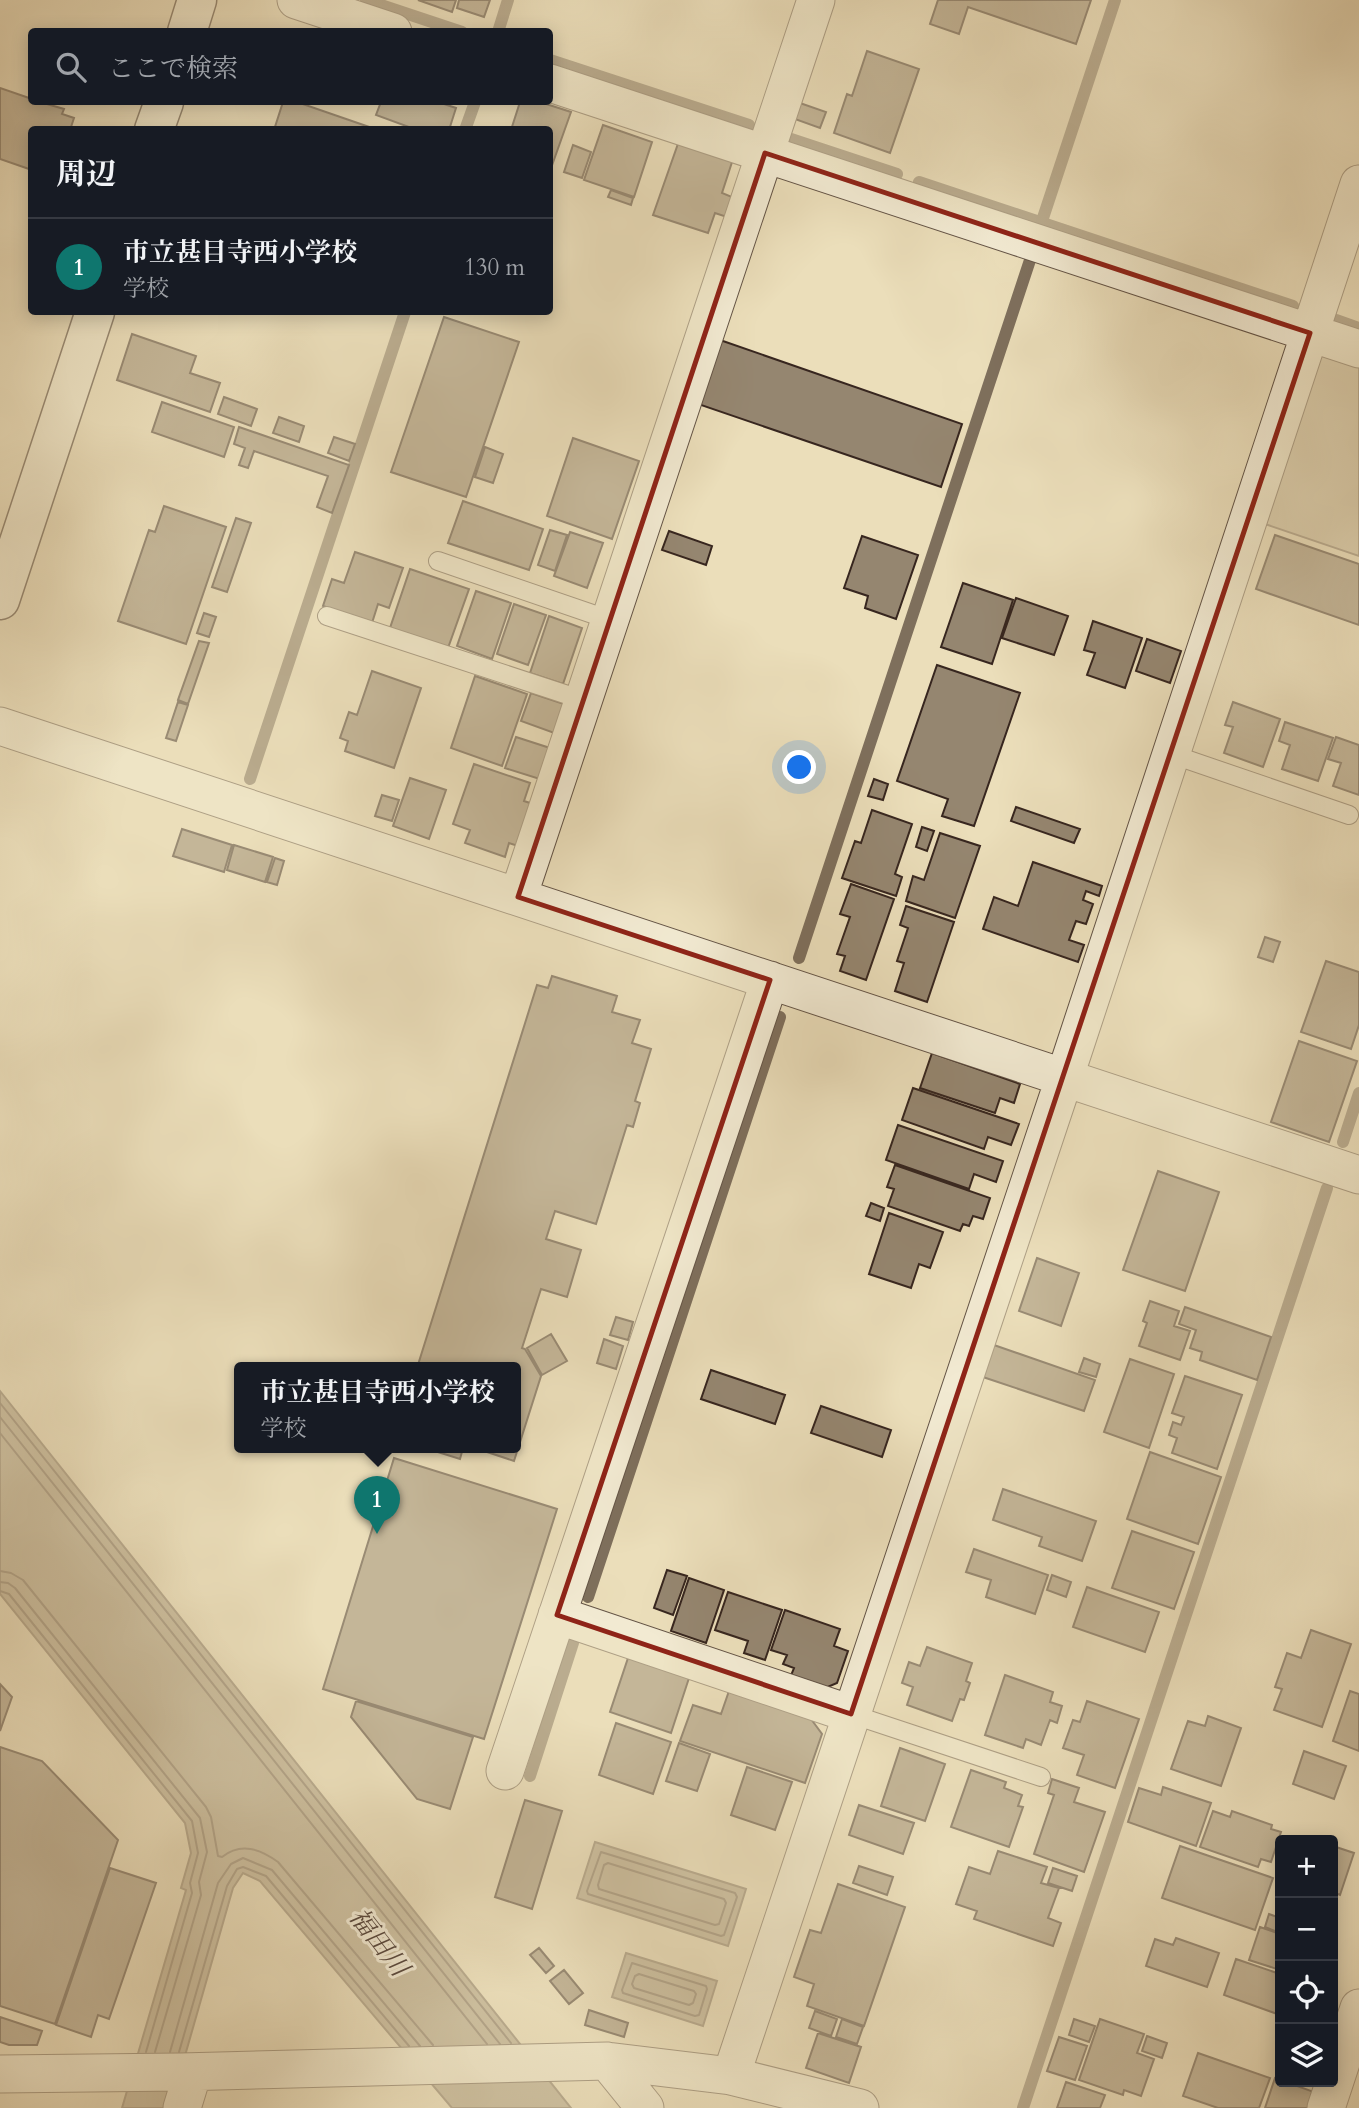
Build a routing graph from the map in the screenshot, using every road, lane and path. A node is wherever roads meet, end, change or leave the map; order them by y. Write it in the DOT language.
graph roads {
  1 [pos="197,0"];
  2 [pos="296,0"];
  3 [pos="816,0"];
  4 [pos="188,28"];
  5 [pos="381,28"];
  6 [pos="553,84"];
  7 [pos="163,105"];
  8 [pos="156,126"];
  9 [pos="765,153"];
  10 [pos="1359,184"];
  11 [pos="94,315"];
  12 [pos="1310,332"];
  13 [pos="1359,349"];
  14 [pos="438,561"];
  15 [pos="0,600"];
  16 [pos="327,616"];
  17 [pos="610,620"];
  18 [pos="583,700"];
  19 [pos="0,726"];
  20 [pos="1171,754"];
  21 [pos="1349,815"];
  22 [pos="518,897"];
  23 [pos="770,980"];
  24 [pos="1065,1076"];
  25 [pos="1359,1175"];
  26 [pos="557,1615"];
  27 [pos="852,1714"];
  28 [pos="505,1772"];
  29 [pos="1041,1777"];
  30 [pos="1359,2008"];
  31 [pos="597,2061"];
  32 [pos="187,2072"];
  33 [pos="0,2074"];
  34 [pos="731,2076"];
  35 [pos="182,2108"];
  36 [pos="645,2108"];
  37 [pos="860,2108"];
  38 [pos="1326,2108"];
  1 -- 4 [label="street"];
  2 -- 5 [label="street"];
  3 -- 9 [label="street"];
  6 -- 9 [label="street"];
  7 -- 8 [label="street"];
  9 -- 12 [label="street"];
  9 -- 17 [label="street"];
  10 -- 12 [label="street"];
  11 -- 15 [label="street"];
  12 -- 13 [label="street"];
  12 -- 20 [label="street"];
  14 -- 17 [label="lane"];
  16 -- 18 [label="lane"];
  17 -- 18 [label="street"];
  18 -- 22 [label="street"];
  19 -- 22 [label="street"];
  20 -- 21 [label="lane"];
  20 -- 24 [label="street"];
  22 -- 23 [label="street"];
  23 -- 24 [label="street"];
  23 -- 26 [label="street"];
  24 -- 25 [label="street"];
  24 -- 27 [label="street"];
  26 -- 27 [label="street"];
  26 -- 28 [label="street"];
  27 -- 29 [label="lane"];
  27 -- 34 [label="street"];
  30 -- 38 [label="street"];
  31 -- 32 [label="street"];
  31 -- 34 [label="street"];
  31 -- 36 [label="street"];
  32 -- 33 [label="street"];
  32 -- 35 [label="street"];
  34 -- 37 [label="street"];
}
